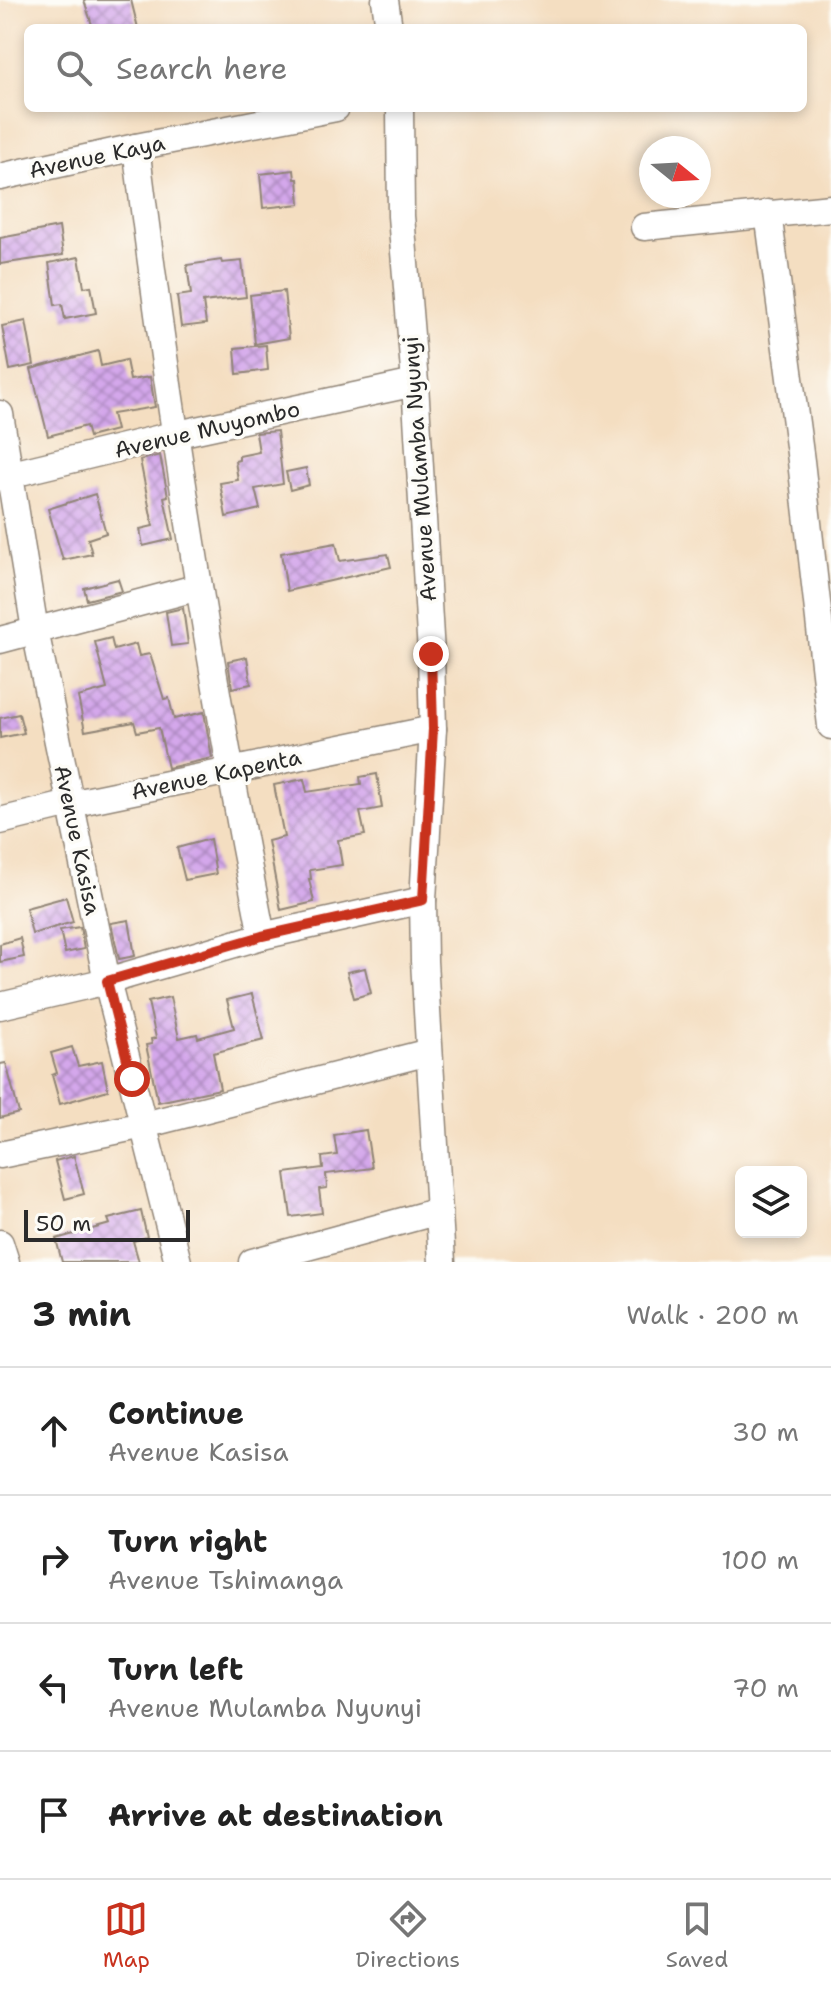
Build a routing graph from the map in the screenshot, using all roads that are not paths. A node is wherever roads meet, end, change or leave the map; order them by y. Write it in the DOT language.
graph roads {
  1 [pos="385,0"];
  2 [pos="388,24"];
  3 [pos="315,112"];
  4 [pos="400,112"];
  5 [pos="136,147"];
  6 [pos="0,177"];
  7 [pos="831,208"];
  8 [pos="768,213"];
  9 [pos="644,227"];
  10 [pos="415,383"];
  11 [pos="0,414"];
  12 [pos="173,435"];
  13 [pos="5,476"];
  14 [pos="199,587"];
  15 [pos="35,630"];
  16 [pos="0,640"];
  17 [pos="433,729"];
  18 [pos="831,733"];
  19 [pos="229,772"];
  20 [pos="70,804"];
  21 [pos="0,821"];
  22 [pos="423,900"];
  23 [pos="262,936"];
  24 [pos="107,981"];
  25 [pos="0,1006"];
  26 [pos="429,1052"];
  27 [pos="144,1125"];
  28 [pos="0,1155"];
  29 [pos="439,1211"];
  30 [pos="0,1243"];
  31 [pos="6,1262"];
  32 [pos="178,1262"];
  33 [pos="252,1262"];
  34 [pos="442,1262"];
  1 -- 2 [label="street"];
  3 -- 5 [label="street, Avenue Kaya"];
  4 -- 10 [label="street, Avenue Mulamba Nyunyi"];
  5 -- 6 [label="street, Avenue Kaya"];
  5 -- 12 [label="street"];
  7 -- 8 [label="street"];
  8 -- 9 [label="street"];
  8 -- 18 [label="street"];
  10 -- 12 [label="street, Avenue Muyombo"];
  10 -- 17 [label="street, Avenue Mulamba Nyunyi"];
  11 -- 13 [label="street, Avenue Kasisa"];
  12 -- 13 [label="street, Avenue Muyombo"];
  12 -- 14 [label="street"];
  13 -- 15 [label="street, Avenue Kasisa"];
  14 -- 15 [label="street"];
  14 -- 19 [label="street"];
  15 -- 16 [label="street"];
  15 -- 20 [label="street, Avenue Kasisa"];
  17 -- 19 [label="street, Avenue Kapenta"];
  17 -- 22 [label="street, Avenue Mulamba Nyunyi"];
  19 -- 20 [label="street, Avenue Kapenta"];
  19 -- 23 [label="street"];
  20 -- 21 [label="street, Avenue Kapenta"];
  20 -- 24 [label="street, Avenue Kasisa"];
  22 -- 23 [label="street"];
  22 -- 26 [label="street, Avenue Mulamba Nyunyi"];
  23 -- 24 [label="street"];
  24 -- 25 [label="street"];
  24 -- 27 [label="street, Avenue Kasisa"];
  26 -- 27 [label="street"];
  26 -- 29 [label="street, Avenue Mulamba Nyunyi"];
  27 -- 28 [label="street"];
  27 -- 32 [label="street, Avenue Kasisa"];
  29 -- 33 [label="street"];
  29 -- 34 [label="street, Avenue Mulamba Nyunyi"];
  30 -- 31 [label="street"];
}
